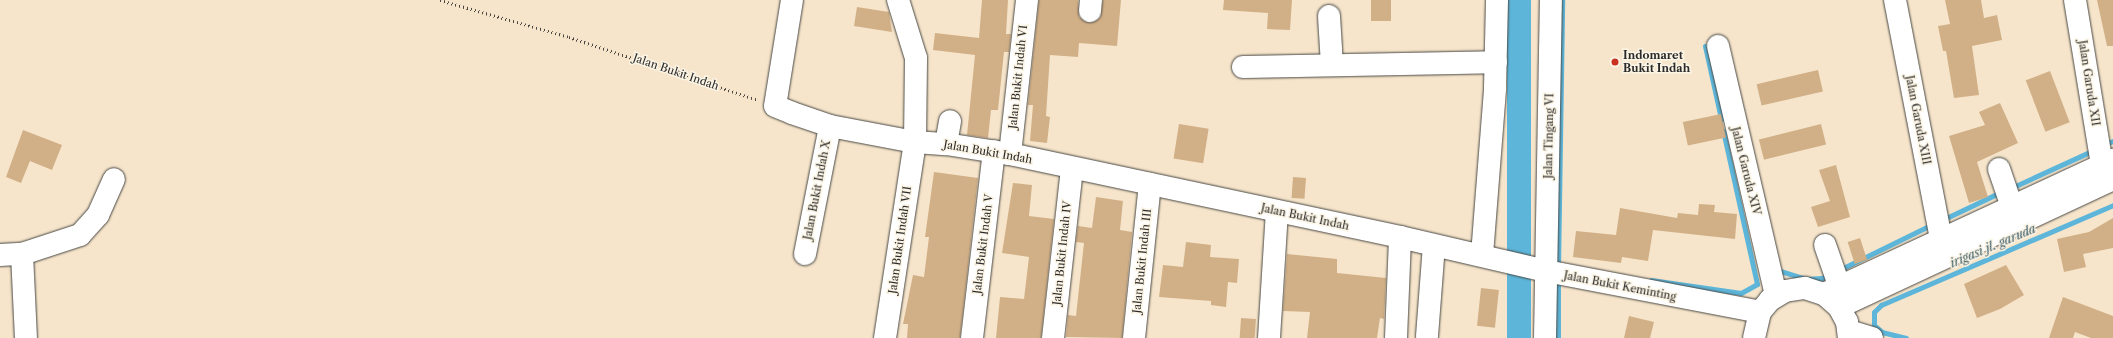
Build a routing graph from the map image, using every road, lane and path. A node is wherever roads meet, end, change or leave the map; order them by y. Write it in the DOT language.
graph roads {
  1 [pos="440,0"];
  2 [pos="792,0"];
  3 [pos="898,0"];
  4 [pos="1027,0"];
  5 [pos="1497,0"];
  6 [pos="1551,0"];
  7 [pos="1895,0"];
  8 [pos="2075,0"];
  9 [pos="1329,16"];
  10 [pos="1718,46"];
  11 [pos="1496,62"];
  12 [pos="1332,66"];
  13 [pos="1243,67"];
  14 [pos="775,106"];
  15 [pos="950,121"];
  16 [pos="830,126"];
  17 [pos="915,142"];
  18 [pos="946,144"];
  19 [pos="1002,152"];
  20 [pos="1072,168"];
  21 [pos="2109,168"];
  22 [pos="1999,169"];
  23 [pos="114,179"];
  24 [pos="1150,184"];
  25 [pos="2012,207"];
  26 [pos="1277,212"];
  27 [pos="1400,237"];
  28 [pos="1941,239"];
  29 [pos="1825,245"];
  30 [pos="1434,246"];
  31 [pos="22,254"];
  32 [pos="804,254"];
  33 [pos="0,255"];
  34 [pos="1492,257"];
  35 [pos="1537,269"];
  36 [pos="1776,295"];
  37 [pos="1834,296"];
  38 [pos="1760,312"];
  39 [pos="1849,335"];
  40 [pos="1427,336"];
  41 [pos="26,338"];
  42 [pos="885,338"];
  43 [pos="972,338"];
  44 [pos="1053,338"];
  45 [pos="1134,338"];
  46 [pos="1269,338"];
  47 [pos="1396,338"];
  48 [pos="1545,338"];
  49 [pos="1754,338"];
  50 [pos="1872,338"];
  1 -- 14 [label="path, Jalan Bukit Indah"];
  2 -- 14 [label="street"];
  3 -- 17 [label="street, Jalan Bukit Indah VII"];
  4 -- 19 [label="street, Jalan Bukit Indah VI"];
  5 -- 11 [label="street"];
  6 -- 35 [label="street, Jalan Tingang VI"];
  7 -- 28 [label="street, Jalan Garuda XIII"];
  8 -- 21 [label="street, Jalan Garuda XII"];
  9 -- 12 [label="street"];
  10 -- 36 [label="street, Jalan Garuda XIV"];
  11 -- 12 [label="street"];
  11 -- 34 [label="street"];
  12 -- 13 [label="street"];
  14 -- 16 [label="street, Jalan Bukit Indah"];
  15 -- 18 [label="street"];
  16 -- 17 [label="street, Jalan Bukit Indah"];
  16 -- 32 [label="street, Jalan Bukit Indah X"];
  17 -- 18 [label="street, Jalan Bukit Indah"];
  17 -- 42 [label="street, Jalan Bukit Indah VII"];
  18 -- 19 [label="street, Jalan Bukit Indah"];
  19 -- 20 [label="street, Jalan Bukit Indah"];
  19 -- 43 [label="street, Jalan Bukit Indah V"];
  20 -- 24 [label="street, Jalan Bukit Indah"];
  20 -- 44 [label="street, Jalan Bukit Indah IV"];
  21 -- 25 [label="street"];
  21 -- 37 [label="street"];
  22 -- 25 [label="street"];
  23 -- 31 [label="street"];
  24 -- 26 [label="street, Jalan Bukit Indah"];
  24 -- 45 [label="street, Jalan Bukit Indah III"];
  25 -- 28 [label="street"];
  26 -- 27 [label="street, Jalan Bukit Indah"];
  26 -- 46 [label="street"];
  27 -- 30 [label="street, Jalan Bukit Indah"];
  27 -- 47 [label="street"];
  28 -- 37 [label="street"];
  29 -- 37 [label="street"];
  30 -- 34 [label="street, Jalan Bukit Indah"];
  30 -- 40 [label="street"];
  31 -- 33 [label="street"];
  31 -- 41 [label="street"];
  34 -- 35 [label="street, Jalan Bukit Indah"];
  35 -- 38 [label="street, Jalan Bukit Keminting"];
  35 -- 48 [label="street"];
  36 -- 37 [label="street"];
  36 -- 38 [label="street"];
  37 -- 39 [label="street"];
  38 -- 49 [label="street"];
  39 -- 50 [label="street"];
}
